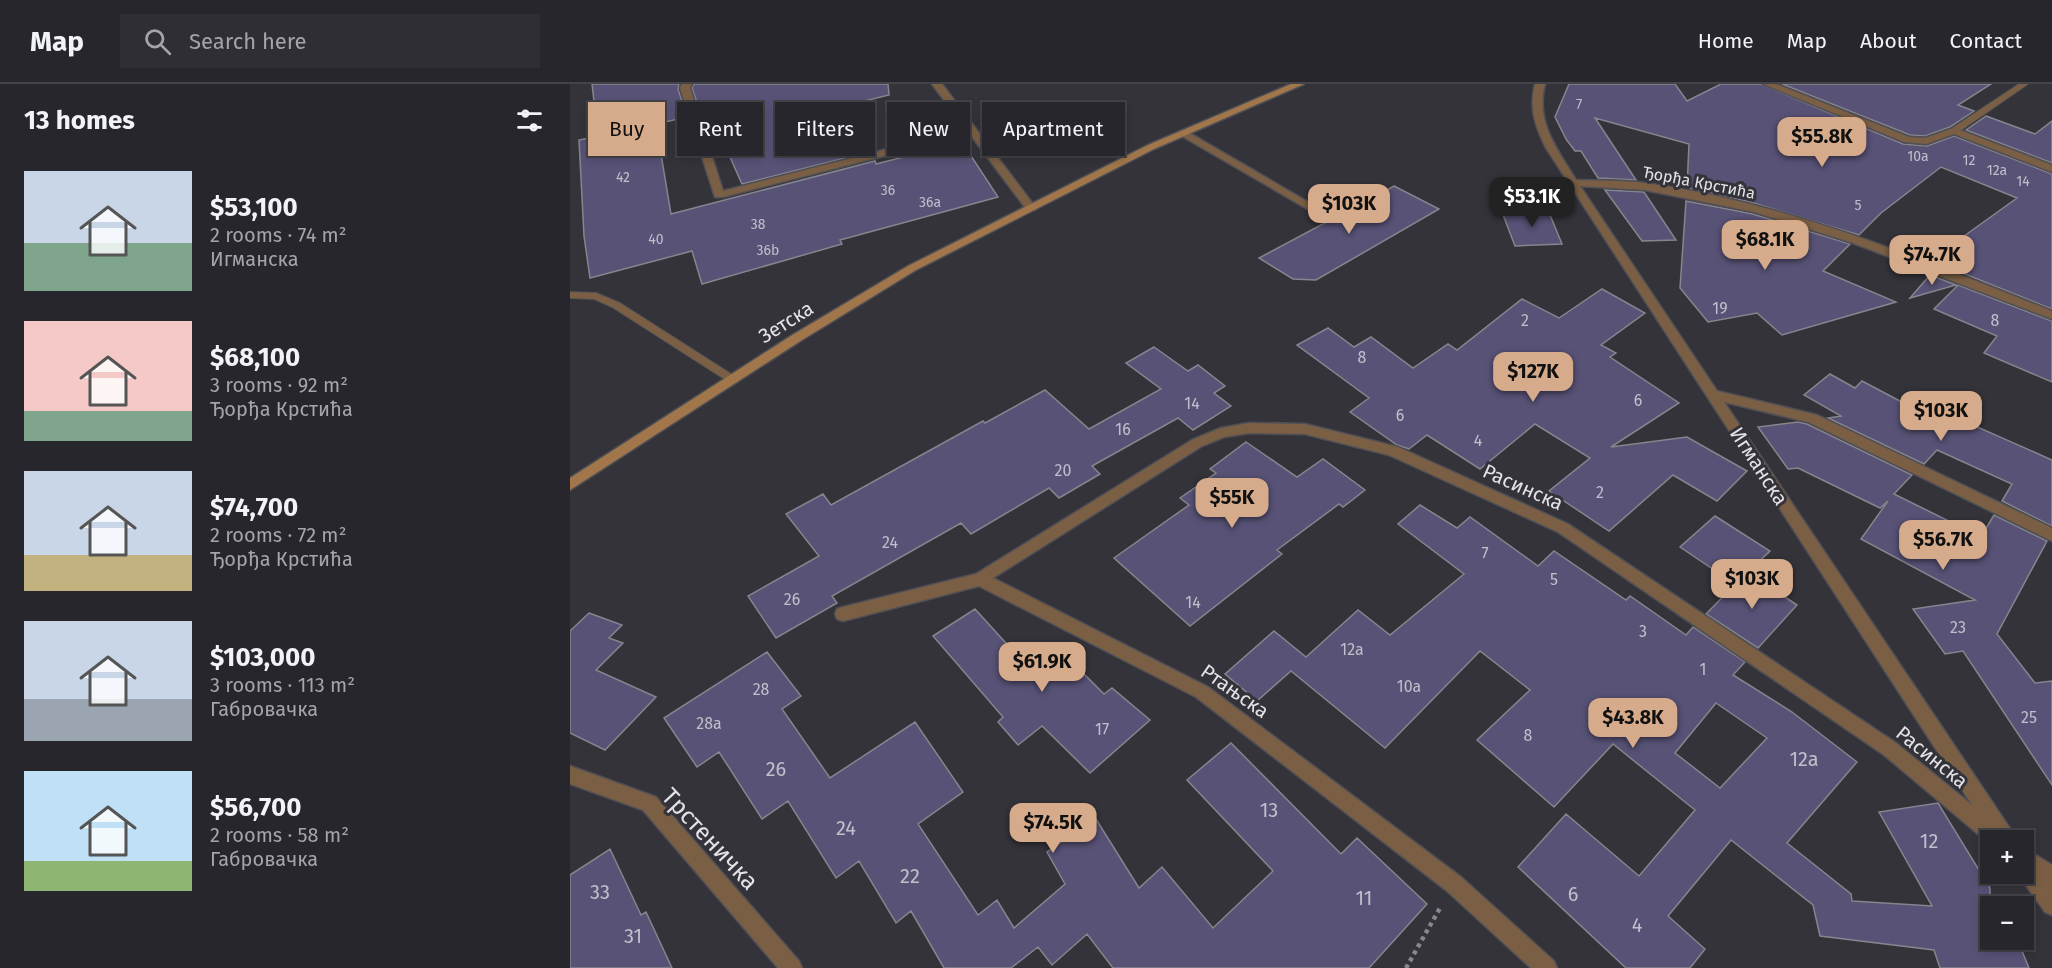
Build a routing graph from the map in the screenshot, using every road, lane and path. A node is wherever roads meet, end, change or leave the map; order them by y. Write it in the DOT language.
graph roads {
  1 [pos="687,84"];
  2 [pos="937,84"];
  3 [pos="1299,84"];
  4 [pos="1539,84"];
  5 [pos="1768,84"];
  6 [pos="2024,84"];
  7 [pos="972,130"];
  8 [pos="1954,131"];
  9 [pos="1183,133"];
  10 [pos="2052,170"];
  11 [pos="1574,183"];
  12 [pos="1031,208"];
  13 [pos="1315,209"];
  14 [pos="570,295"];
  15 [pos="2052,315"];
  16 [pos="733,379"];
  17 [pos="1711,394"];
  18 [pos="570,485"];
  19 [pos="2052,534"];
  20 [pos="980,579"];
  21 [pos="843,614"];
  22 [pos="570,775"];
  23 [pos="1988,830"];
  24 [pos="1999,830"];
  25 [pos="2034,865"];
  26 [pos="2052,877"];
  27 [pos="2034,880"];
  28 [pos="1454,884"];
  29 [pos="2052,905"];
  30 [pos="792,968"];
  31 [pos="1406,968"];
  32 [pos="1547,968"];
  1 -- 7 [label="street"];
  2 -- 7 [label="street"];
  3 -- 9 [label="street, Зетска"];
  4 -- 11 [label="street, Игманска"];
  5 -- 8 [label="street"];
  6 -- 8 [label="lane"];
  7 -- 12 [label="street"];
  8 -- 10 [label="street"];
  9 -- 12 [label="street, Зетска"];
  9 -- 13 [label="street"];
  11 -- 15 [label="street, Ђорђа Крстића"];
  11 -- 17 [label="street, Игманска"];
  12 -- 16 [label="street, Зетска"];
  14 -- 16 [label="lane"];
  16 -- 18 [label="street, Зетска"];
  17 -- 19 [label="street"];
  17 -- 24 [label="street, Игманска"];
  20 -- 21 [label="street"];
  20 -- 23 [label="street, Расинска"];
  20 -- 28 [label="street, Ртањска"];
  22 -- 30 [label="street, Трстеничка"];
  25 -- 26 [label="street"];
  27 -- 29 [label="street"];
  28 -- 31 [label="path"];
  28 -- 32 [label="street, Ртањска"];
}
